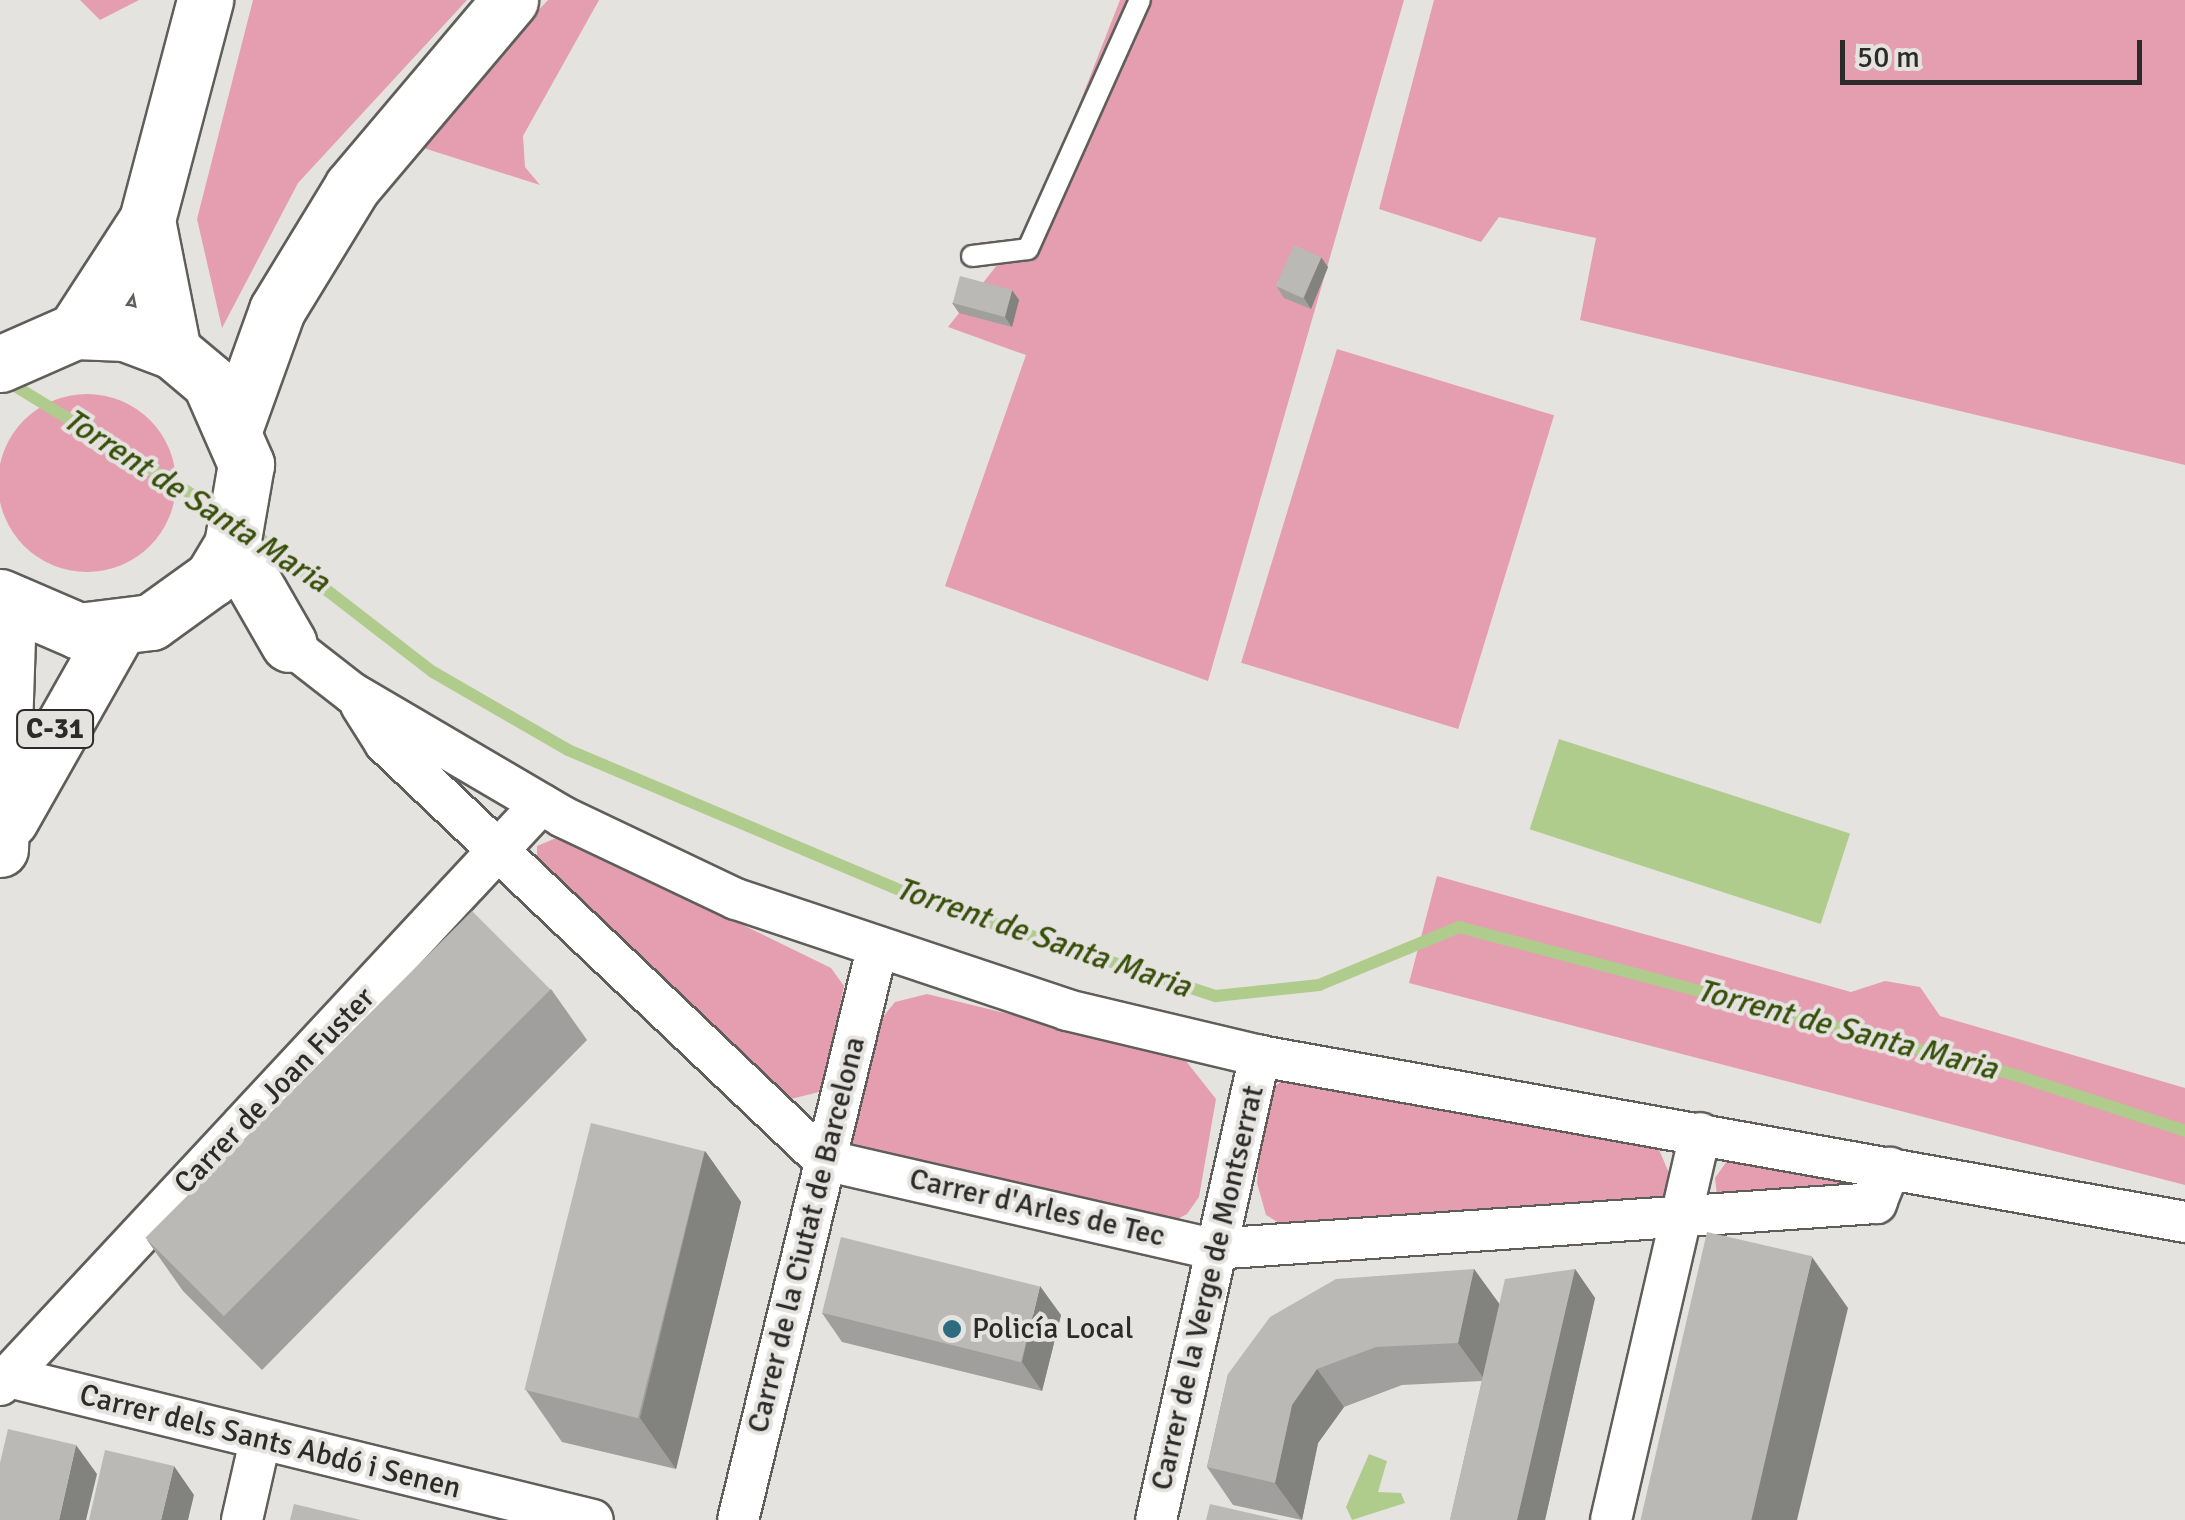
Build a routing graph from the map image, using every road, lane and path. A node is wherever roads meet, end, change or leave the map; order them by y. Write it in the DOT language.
graph roads {
  1 [pos="204,0"];
  2 [pos="510,0"];
  3 [pos="1140,0"];
  4 [pos="146,220"];
  5 [pos="972,256"];
  6 [pos="75,331"];
  7 [pos="173,350"];
  8 [pos="0,364"];
  9 [pos="236,424"];
  10 [pos="238,525"];
  11 [pos="4,601"];
  12 [pos="186,601"];
  13 [pos="117,631"];
  14 [pos="289,644"];
  15 [pos="352,693"];
  16 [pos="541,804"];
  17 [pos="2,842"];
  18 [pos="503,854"];
  19 [pos="877,949"];
  20 [pos="1260,1056"];
  21 [pos="1700,1133"];
  22 [pos="824,1160"];
  23 [pos="1890,1168"];
  24 [pos="1682,1214"];
  25 [pos="2185,1222"];
  26 [pos="1213,1249"];
  27 [pos="3,1380"];
  28 [pos="260,1441"];
  29 [pos="242,1520"];
  30 [pos="593,1520"];
  31 [pos="738,1520"];
  32 [pos="1156,1520"];
  33 [pos="1611,1520"];
  1 -- 4 [label="main road"];
  2 -- 9 [label="main road"];
  3 -- 5 [label="lane"];
  4 -- 6 [label="main road"];
  4 -- 7 [label="main road"];
  6 -- 7 [label="main road"];
  6 -- 8 [label="main road"];
  7 -- 9 [label="main road"];
  9 -- 10 [label="main road"];
  10 -- 12 [label="main road, C-31"];
  10 -- 14 [label="main road"];
  11 -- 13 [label="main road, C-31"];
  11 -- 17 [label="main road, C-31"];
  12 -- 13 [label="main road, C-31"];
  12 -- 14 [label="main road"];
  13 -- 17 [label="main road, C-31"];
  14 -- 15 [label="street"];
  15 -- 16 [label="street"];
  15 -- 18 [label="street"];
  16 -- 18 [label="street, Carrer de Joan Fuster"];
  16 -- 19 [label="street"];
  18 -- 22 [label="street"];
  18 -- 27 [label="street, Carrer de Joan Fuster"];
  19 -- 20 [label="street"];
  19 -- 22 [label="street, Carrer de la Ciutat de Barcelona"];
  20 -- 21 [label="street"];
  20 -- 26 [label="street, Carrer de la Verge de Montserrat"];
  21 -- 23 [label="street"];
  21 -- 24 [label="street"];
  22 -- 26 [label="street, Carrer d'Arles de Tec"];
  22 -- 31 [label="street, Carrer de la Ciutat de Barcelona"];
  23 -- 24 [label="street, Carrer d'Arles de Tec"];
  23 -- 25 [label="street"];
  24 -- 26 [label="street, Carrer d'Arles de Tec"];
  24 -- 33 [label="street"];
  26 -- 32 [label="street, Carrer de la Verge de Montserrat"];
  27 -- 28 [label="street, Carrer dels Sants Abdó i Senen"];
  28 -- 29 [label="street"];
  28 -- 30 [label="street, Carrer dels Sants Abdó i Senen"];
}
